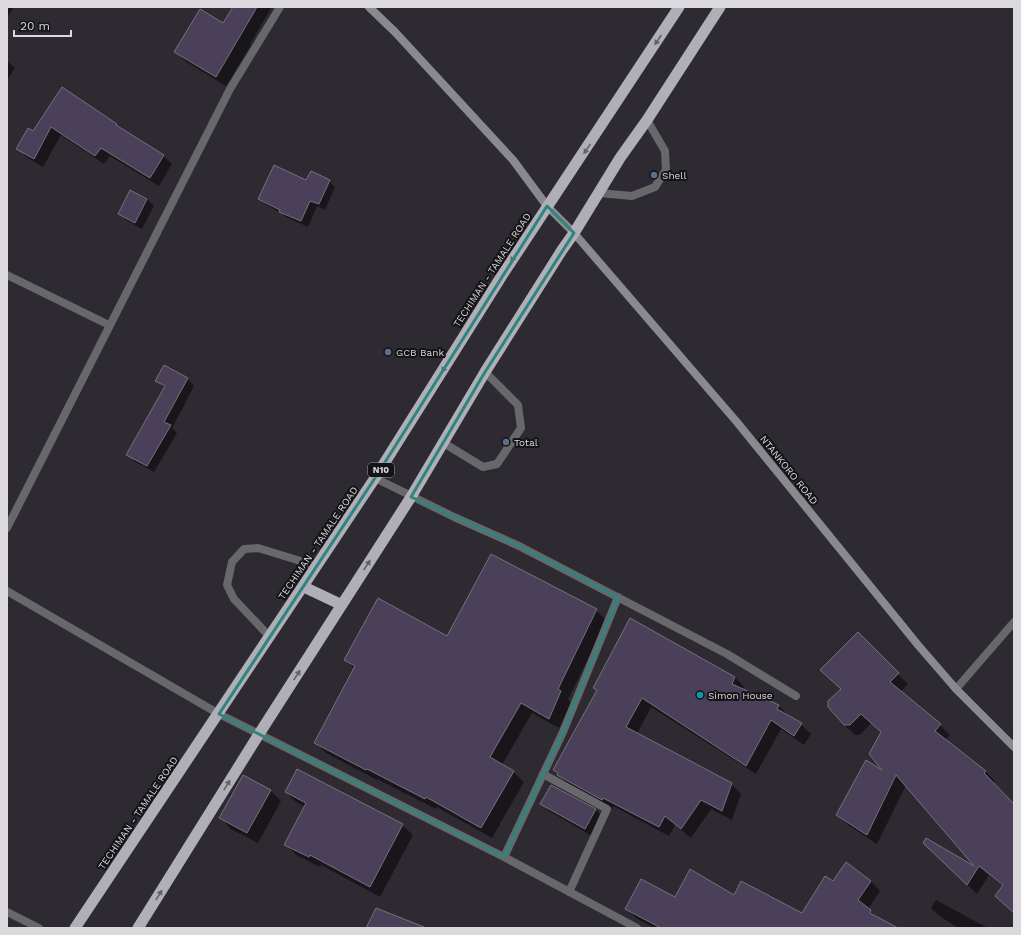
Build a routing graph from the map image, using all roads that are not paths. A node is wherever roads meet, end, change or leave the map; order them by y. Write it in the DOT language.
graph roads {
  1 [pos="280,7"];
  2 [pos="369,7"];
  3 [pos="679,7"];
  4 [pos="720,7"];
  5 [pos="647,120"];
  6 [pos="599,192"];
  7 [pos="547,206"];
  8 [pos="574,233"];
  9 [pos="7,275"];
  10 [pos="109,325"];
  11 [pos="485,372"];
  12 [pos="442,442"];
  13 [pos="375,478"];
  14 [pos="411,497"];
  15 [pos="7,528"];
  16 [pos="317,566"];
  17 [pos="304,586"];
  18 [pos="7,591"];
  19 [pos="618,597"];
  20 [pos="342,605"];
  21 [pos="1014,622"];
  22 [pos="270,637"];
  23 [pos="956,689"];
  24 [pos="796,696"];
  25 [pos="219,714"];
  26 [pos="259,734"];
  27 [pos="1014,747"];
  28 [pos="543,774"];
  29 [pos="504,857"];
  30 [pos="569,892"];
  31 [pos="7,912"];
  32 [pos="39,928"];
  33 [pos="75,928"];
  34 [pos="138,928"];
  35 [pos="637,928"];
  1 -- 10 [label="street"];
  2 -- 7 [label="main road, NTANKORO ROAD"];
  3 -- 7 [label="highway, TECHIMAN - TAMALE ROAD / N10, one-way"];
  4 -- 5 [label="highway"];
  5 -- 6 [label="highway"];
  5 -- 6 [label="street"];
  6 -- 8 [label="highway"];
  7 -- 8 [label="main road, NTANKORO ROAD"];
  7 -- 13 [label="highway, TECHIMAN - TAMALE ROAD / N10, one-way"];
  8 -- 11 [label="highway"];
  8 -- 23 [label="main road, NTANKORO ROAD"];
  9 -- 10 [label="street"];
  10 -- 15 [label="street"];
  11 -- 12 [label="highway"];
  11 -- 12 [label="street"];
  12 -- 14 [label="highway"];
  13 -- 14 [label="street"];
  13 -- 16 [label="highway, TECHIMAN - TAMALE ROAD / N10"];
  14 -- 19 [label="street"];
  20 -- 14 [label="highway, one-way"];
  16 -- 17 [label="highway, TECHIMAN - TAMALE ROAD / N10"];
  16 -- 22 [label="street"];
  17 -- 20 [label="highway"];
  17 -- 22 [label="highway, TECHIMAN - TAMALE ROAD / N10"];
  18 -- 25 [label="street"];
  19 -- 24 [label="street"];
  19 -- 28 [label="street"];
  26 -- 20 [label="highway, one-way"];
  21 -- 23 [label="street"];
  22 -- 25 [label="highway, TECHIMAN - TAMALE ROAD / N10"];
  23 -- 27 [label="main road, NTANKORO ROAD"];
  25 -- 26 [label="street"];
  25 -- 33 [label="highway, TECHIMAN - TAMALE ROAD / N10"];
  26 -- 29 [label="street"];
  34 -- 26 [label="highway, one-way"];
  28 -- 29 [label="street"];
  28 -- 30 [label="street"];
  29 -- 30 [label="street"];
  30 -- 35 [label="street"];
  31 -- 32 [label="street"];
}
